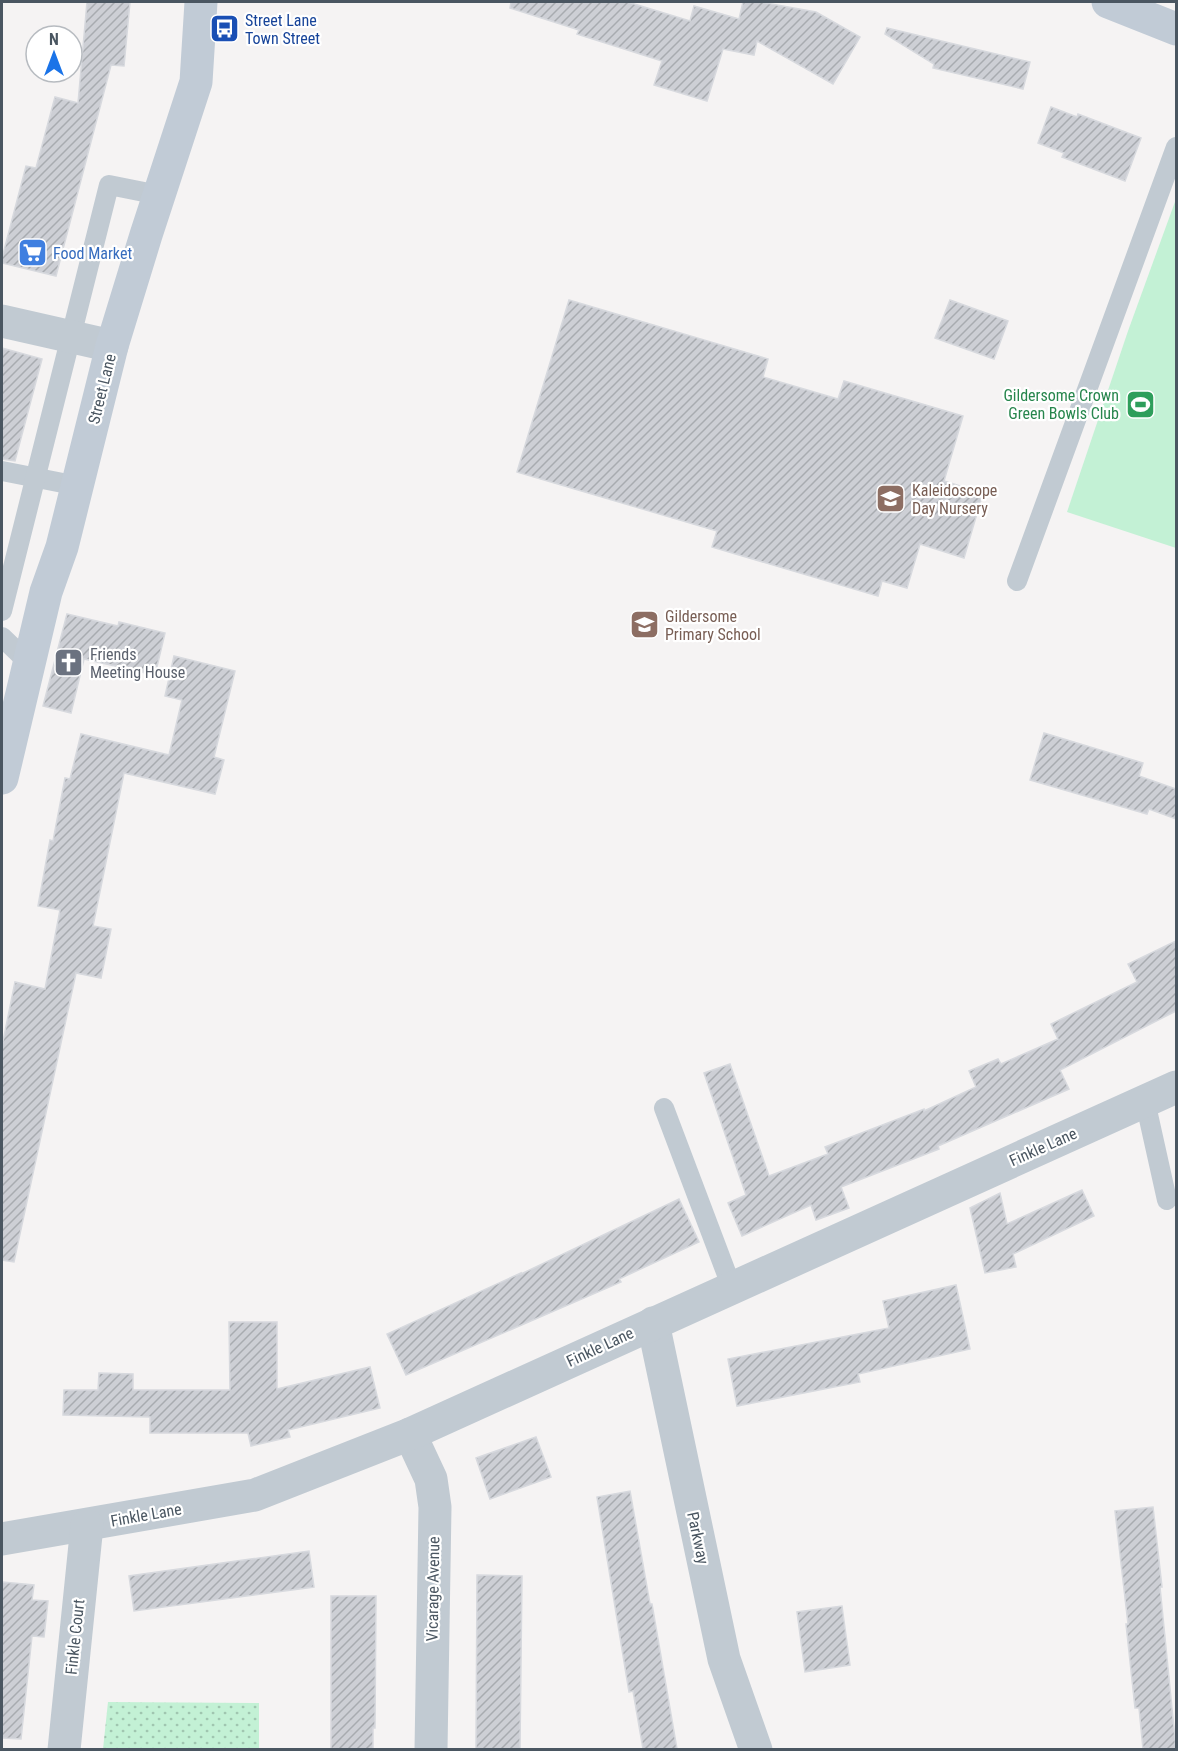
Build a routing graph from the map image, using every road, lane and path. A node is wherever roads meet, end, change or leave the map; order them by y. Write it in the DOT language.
graph roads {
  1 [pos="201,2"];
  2 [pos="1108,2"];
  3 [pos="1176,29"];
  4 [pos="1176,147"];
  5 [pos="159,195"];
  6 [pos="2,321"];
  7 [pos="70,336"];
  8 [pos="112,346"];
  9 [pos="2,471"];
  10 [pos="35,477"];
  11 [pos="78,486"];
  12 [pos="1017,581"];
  13 [pos="2,611"];
  14 [pos="2,637"];
  15 [pos="28,663"];
  16 [pos="5,739"];
  17 [pos="2,778"];
  18 [pos="1176,1087"];
  19 [pos="1145,1101"];
  20 [pos="664,1108"];
  21 [pos="1167,1200"];
  22 [pos="732,1288"];
  23 [pos="652,1323"];
  24 [pos="410,1434"];
  25 [pos="87,1525"];
  26 [pos="2,1539"];
  27 [pos="64,1749"];
  28 [pos="431,1749"];
  29 [pos="756,1749"];
  1 -- 5 [label="street, Street Lane"];
  2 -- 3 [label="street"];
  4 -- 12 [label="lane"];
  5 -- 7 [label="lane"];
  5 -- 8 [label="street, Street Lane"];
  6 -- 7 [label="street"];
  7 -- 8 [label="street"];
  7 -- 10 [label="lane"];
  8 -- 11 [label="street, Street Lane"];
  9 -- 10 [label="lane"];
  10 -- 11 [label="lane"];
  10 -- 13 [label="lane"];
  11 -- 15 [label="street, Street Lane"];
  14 -- 15 [label="lane"];
  15 -- 16 [label="street, Street Lane"];
  16 -- 17 [label="street, Street Lane"];
  18 -- 19 [label="street, Finkle Lane"];
  19 -- 21 [label="lane"];
  19 -- 22 [label="street, Finkle Lane"];
  20 -- 22 [label="lane"];
  22 -- 23 [label="street, Finkle Lane"];
  23 -- 24 [label="street, Finkle Lane"];
  23 -- 29 [label="street, Parkway"];
  24 -- 25 [label="street, Finkle Lane"];
  24 -- 28 [label="street, Vicarage Avenue"];
  25 -- 26 [label="street, Finkle Lane"];
  25 -- 27 [label="street, Finkle Court"];
}
